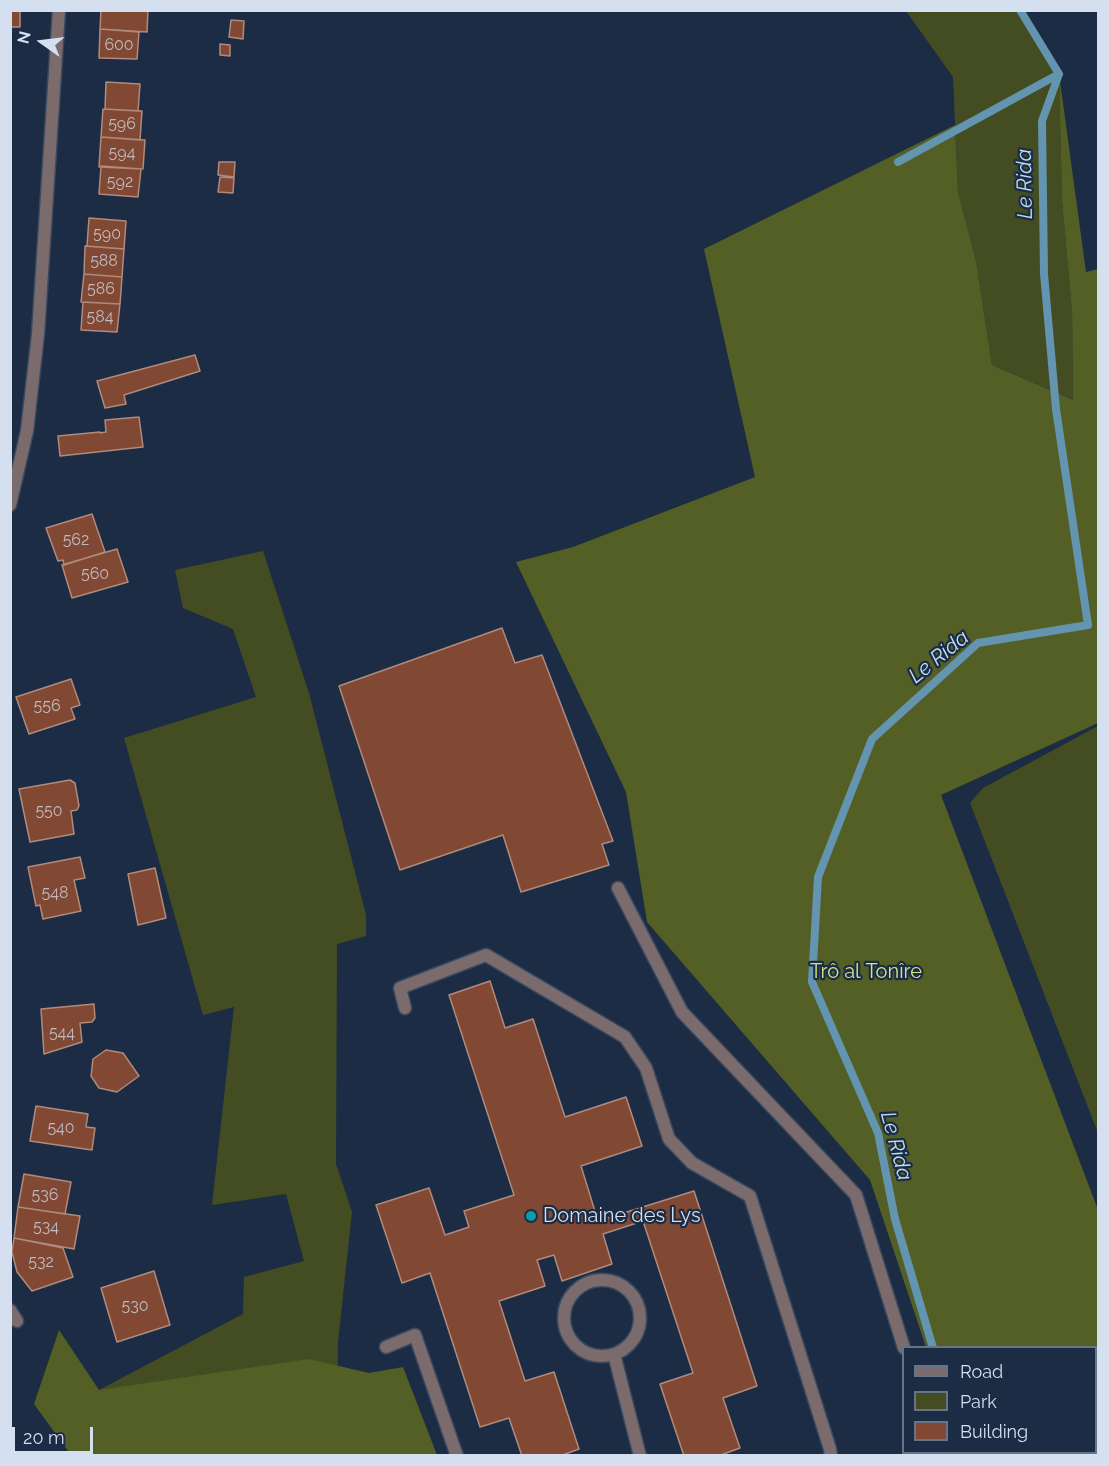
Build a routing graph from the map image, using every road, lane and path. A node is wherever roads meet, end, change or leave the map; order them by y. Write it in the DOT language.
graph roads {
  1 [pos="59,10"];
  2 [pos="10,505"];
  3 [pos="618,888"];
  4 [pos="405,1008"];
  5 [pos="10,1310"];
  6 [pos="17,1321"];
  7 [pos="904,1346"];
  8 [pos="386,1347"];
  9 [pos="614,1354"];
  10 [pos="457,1455"];
  11 [pos="640,1455"];
  12 [pos="831,1455"];
  1 -- 2 [label="street"];
  3 -- 7 [label="street"];
  4 -- 12 [label="street"];
  5 -- 6 [label="street"];
  8 -- 10 [label="street"];
  9 -- 9 [label="street"];
  9 -- 11 [label="street"];
}
